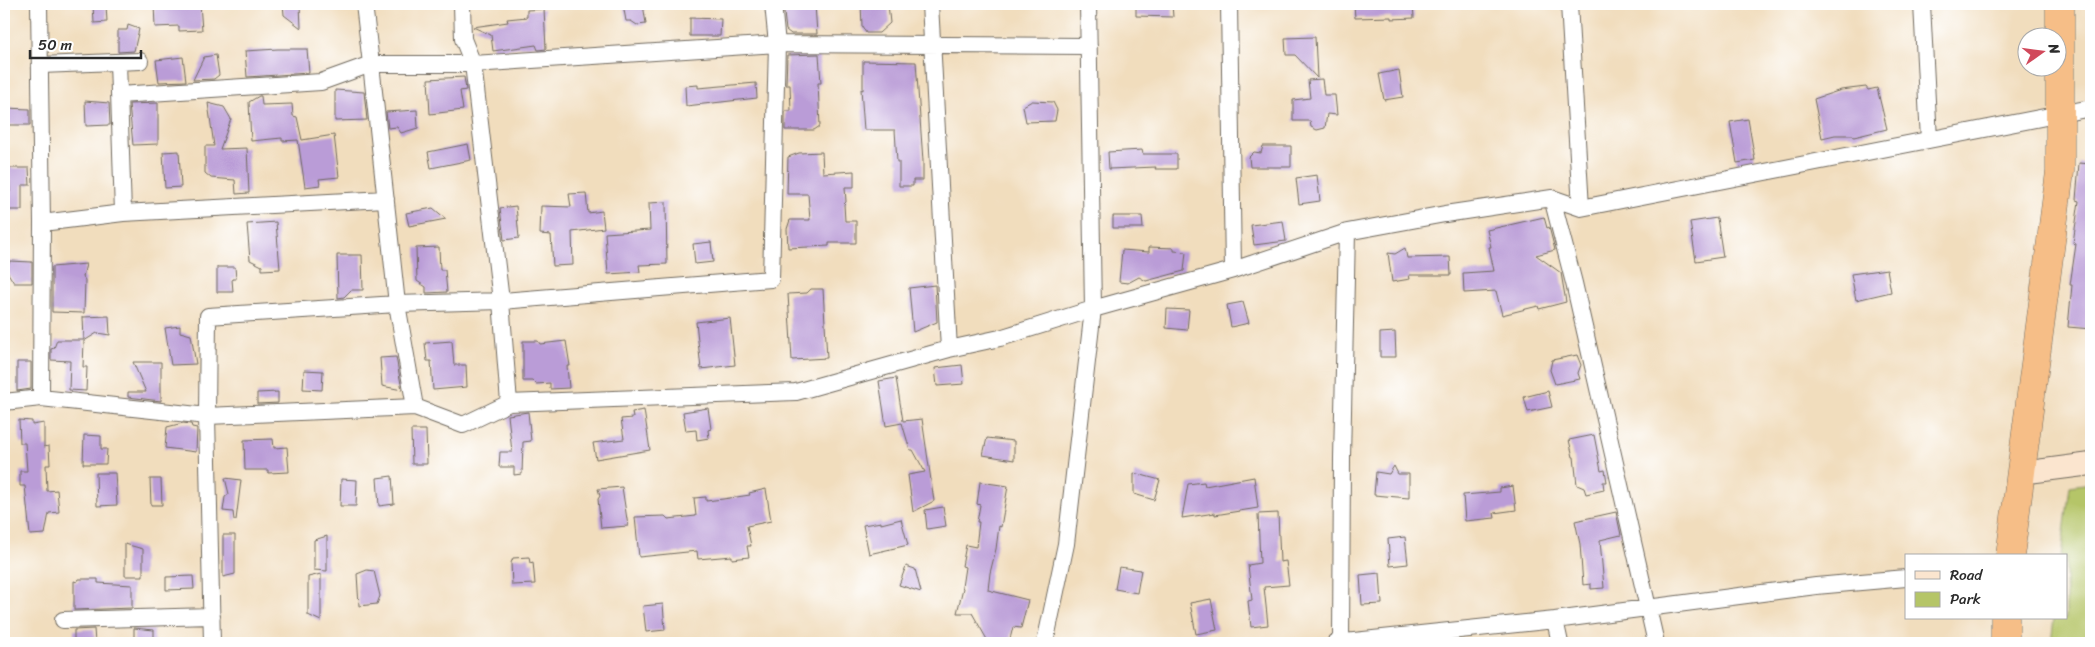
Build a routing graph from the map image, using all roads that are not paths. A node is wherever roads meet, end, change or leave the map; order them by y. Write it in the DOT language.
graph roads {
  1 [pos="39,4"];
  2 [pos="364,4"];
  3 [pos="462,4"];
  4 [pos="773,4"];
  5 [pos="930,4"];
  6 [pos="1088,4"];
  7 [pos="1229,4"];
  8 [pos="1569,4"];
  9 [pos="1922,4"];
  10 [pos="2060,4"];
  11 [pos="777,44"];
  12 [pos="932,44"];
  13 [pos="1089,46"];
  14 [pos="140,61"];
  15 [pos="118,62"];
  16 [pos="371,64"];
  17 [pos="473,64"];
  18 [pos="41,65"];
  19 [pos="120,95"];
  20 [pos="2091,108"];
  21 [pos="2060,114"];
  22 [pos="1929,140"];
  23 [pos="386,198"];
  24 [pos="1552,198"];
  25 [pos="1581,208"];
  26 [pos="122,213"];
  27 [pos="42,223"];
  28 [pos="1347,232"];
  29 [pos="1233,270"];
  30 [pos="501,302"];
  31 [pos="397,304"];
  32 [pos="1093,309"];
  33 [pos="949,349"];
  34 [pos="41,398"];
  35 [pos="4,402"];
  36 [pos="509,403"];
  37 [pos="415,407"];
  38 [pos="206,416"];
  39 [pos="2091,464"];
  40 [pos="2021,473"];
  41 [pos="2010,554"];
  42 [pos="1905,578"];
  43 [pos="1648,608"];
  44 [pos="212,616"];
  45 [pos="63,620"];
  46 [pos="1555,620"];
  47 [pos="2005,620"];
  48 [pos="212,643"];
  49 [pos="1045,643"];
  50 [pos="1335,643"];
  51 [pos="1341,643"];
  52 [pos="1560,643"];
  53 [pos="1656,643"];
  54 [pos="2005,643"];
  1 -- 18 [label="street"];
  2 -- 16 [label="street"];
  3 -- 17 [label="street"];
  4 -- 11 [label="street"];
  5 -- 12 [label="street"];
  6 -- 13 [label="street"];
  7 -- 29 [label="street"];
  8 -- 25 [label="street"];
  9 -- 22 [label="street"];
  10 -- 21 [label="highway"];
  11 -- 12 [label="street"];
  11 -- 17 [label="street"];
  11 -- 30 [label="street"];
  12 -- 13 [label="street"];
  12 -- 33 [label="street"];
  13 -- 32 [label="street"];
  14 -- 15 [label="street"];
  15 -- 18 [label="street"];
  15 -- 19 [label="street"];
  16 -- 17 [label="street"];
  16 -- 19 [label="street"];
  16 -- 23 [label="street"];
  17 -- 30 [label="street"];
  18 -- 27 [label="street"];
  19 -- 26 [label="street"];
  20 -- 21 [label="street"];
  21 -- 22 [label="street"];
  21 -- 40 [label="highway"];
  22 -- 25 [label="street"];
  23 -- 26 [label="street"];
  23 -- 31 [label="street"];
  24 -- 25 [label="street"];
  24 -- 28 [label="street"];
  24 -- 43 [label="street"];
  26 -- 27 [label="street"];
  27 -- 34 [label="street"];
  28 -- 29 [label="street"];
  28 -- 51 [label="street"];
  29 -- 32 [label="street"];
  30 -- 31 [label="street"];
  30 -- 36 [label="street"];
  31 -- 37 [label="street"];
  31 -- 38 [label="street"];
  32 -- 33 [label="street"];
  32 -- 49 [label="street"];
  33 -- 36 [label="street"];
  34 -- 35 [label="street"];
  34 -- 38 [label="street"];
  36 -- 37 [label="street"];
  37 -- 38 [label="street"];
  38 -- 44 [label="street"];
  39 -- 40 [label="main road"];
  40 -- 41 [label="highway"];
  42 -- 43 [label="street"];
  43 -- 46 [label="street"];
  43 -- 53 [label="street"];
  44 -- 45 [label="street"];
  44 -- 48 [label="street"];
  46 -- 51 [label="street"];
  46 -- 52 [label="street"];
  47 -- 54 [label="highway"];
  50 -- 51 [label="street"];
}
